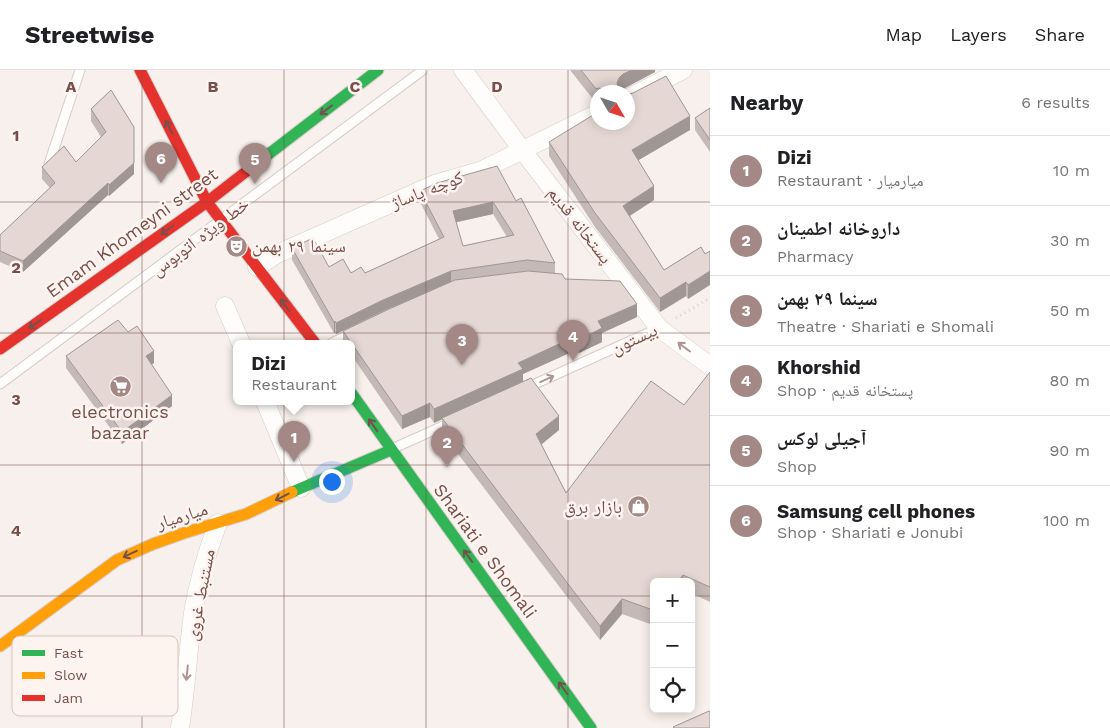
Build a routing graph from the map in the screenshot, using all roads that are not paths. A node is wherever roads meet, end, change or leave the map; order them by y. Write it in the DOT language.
graph roads {
  1 [pos="80,70"];
  2 [pos="140,70"];
  3 [pos="378,70"];
  4 [pos="423,70"];
  5 [pos="463,70"];
  6 [pos="683,70"];
  7 [pos="635,94"];
  8 [pos="590,117"];
  9 [pos="523,151"];
  10 [pos="49,164"];
  11 [pos="207,202"];
  12 [pos="221,221"];
  13 [pos="257,267"];
  14 [pos="225,306"];
  15 [pos="362,328"];
  16 [pos="659,328"];
  17 [pos="240,340"];
  18 [pos="313,340"];
  19 [pos="338,340"];
  20 [pos="0,349"];
  21 [pos="710,366"];
  22 [pos="0,384"];
  23 [pos="515,393"];
  24 [pos="355,398"];
  25 [pos="267,405"];
  26 [pos="461,418"];
  27 [pos="391,450"];
  28 [pos="301,488"];
  29 [pos="218,523"];
  30 [pos="14,636"];
  31 [pos="12,637"];
  32 [pos="0,646"];
  33 [pos="180,728"];
  34 [pos="591,728"];
  1 -- 10 [label="lane"];
  11 -- 2 [label="main road, one-way"];
  3 -- 11 [label="main road, Emam Khomeyni street, one-way"];
  4 -- 12 [label="lane, خط ویژه اتوبوس"];
  5 -- 9 [label="street, پستخانه قدیم"];
  6 -- 7 [label="street"];
  8 -- 9 [label="street, کوچه پاساژ"];
  9 -- 13 [label="street, کوچه پاساژ"];
  9 -- 16 [label="street, پستخانه قدیم"];
  11 -- 12 [label="main road"];
  11 -- 20 [label="main road, Emam Khomeyni street, one-way"];
  12 -- 13 [label="main road"];
  12 -- 22 [label="lane, خط ویژه اتوبوس"];
  18 -- 13 [label="main road, one-way"];
  14 -- 17 [label="street"];
  15 -- 19 [label="lane"];
  21 -- 16 [label="street, پستخانه قدیم, one-way"];
  23 -- 16 [label="lane, بیستون, one-way"];
  27 -- 24 [label="main road, Shariati e Shomali, one-way"];
  25 -- 28 [label="street"];
  26 -- 27 [label="lane"];
  27 -- 28 [label="main road, میارمیار"];
  34 -- 27 [label="main road, Shariati e Shomali, one-way"];
  28 -- 29 [label="main road, میارمیار, one-way"];
  29 -- 30 [label="main road, میارمیار, one-way"];
  29 -- 33 [label="street, مستنبط غروی, one-way"];
  31 -- 32 [label="main road, میارمیار, one-way"];
}
